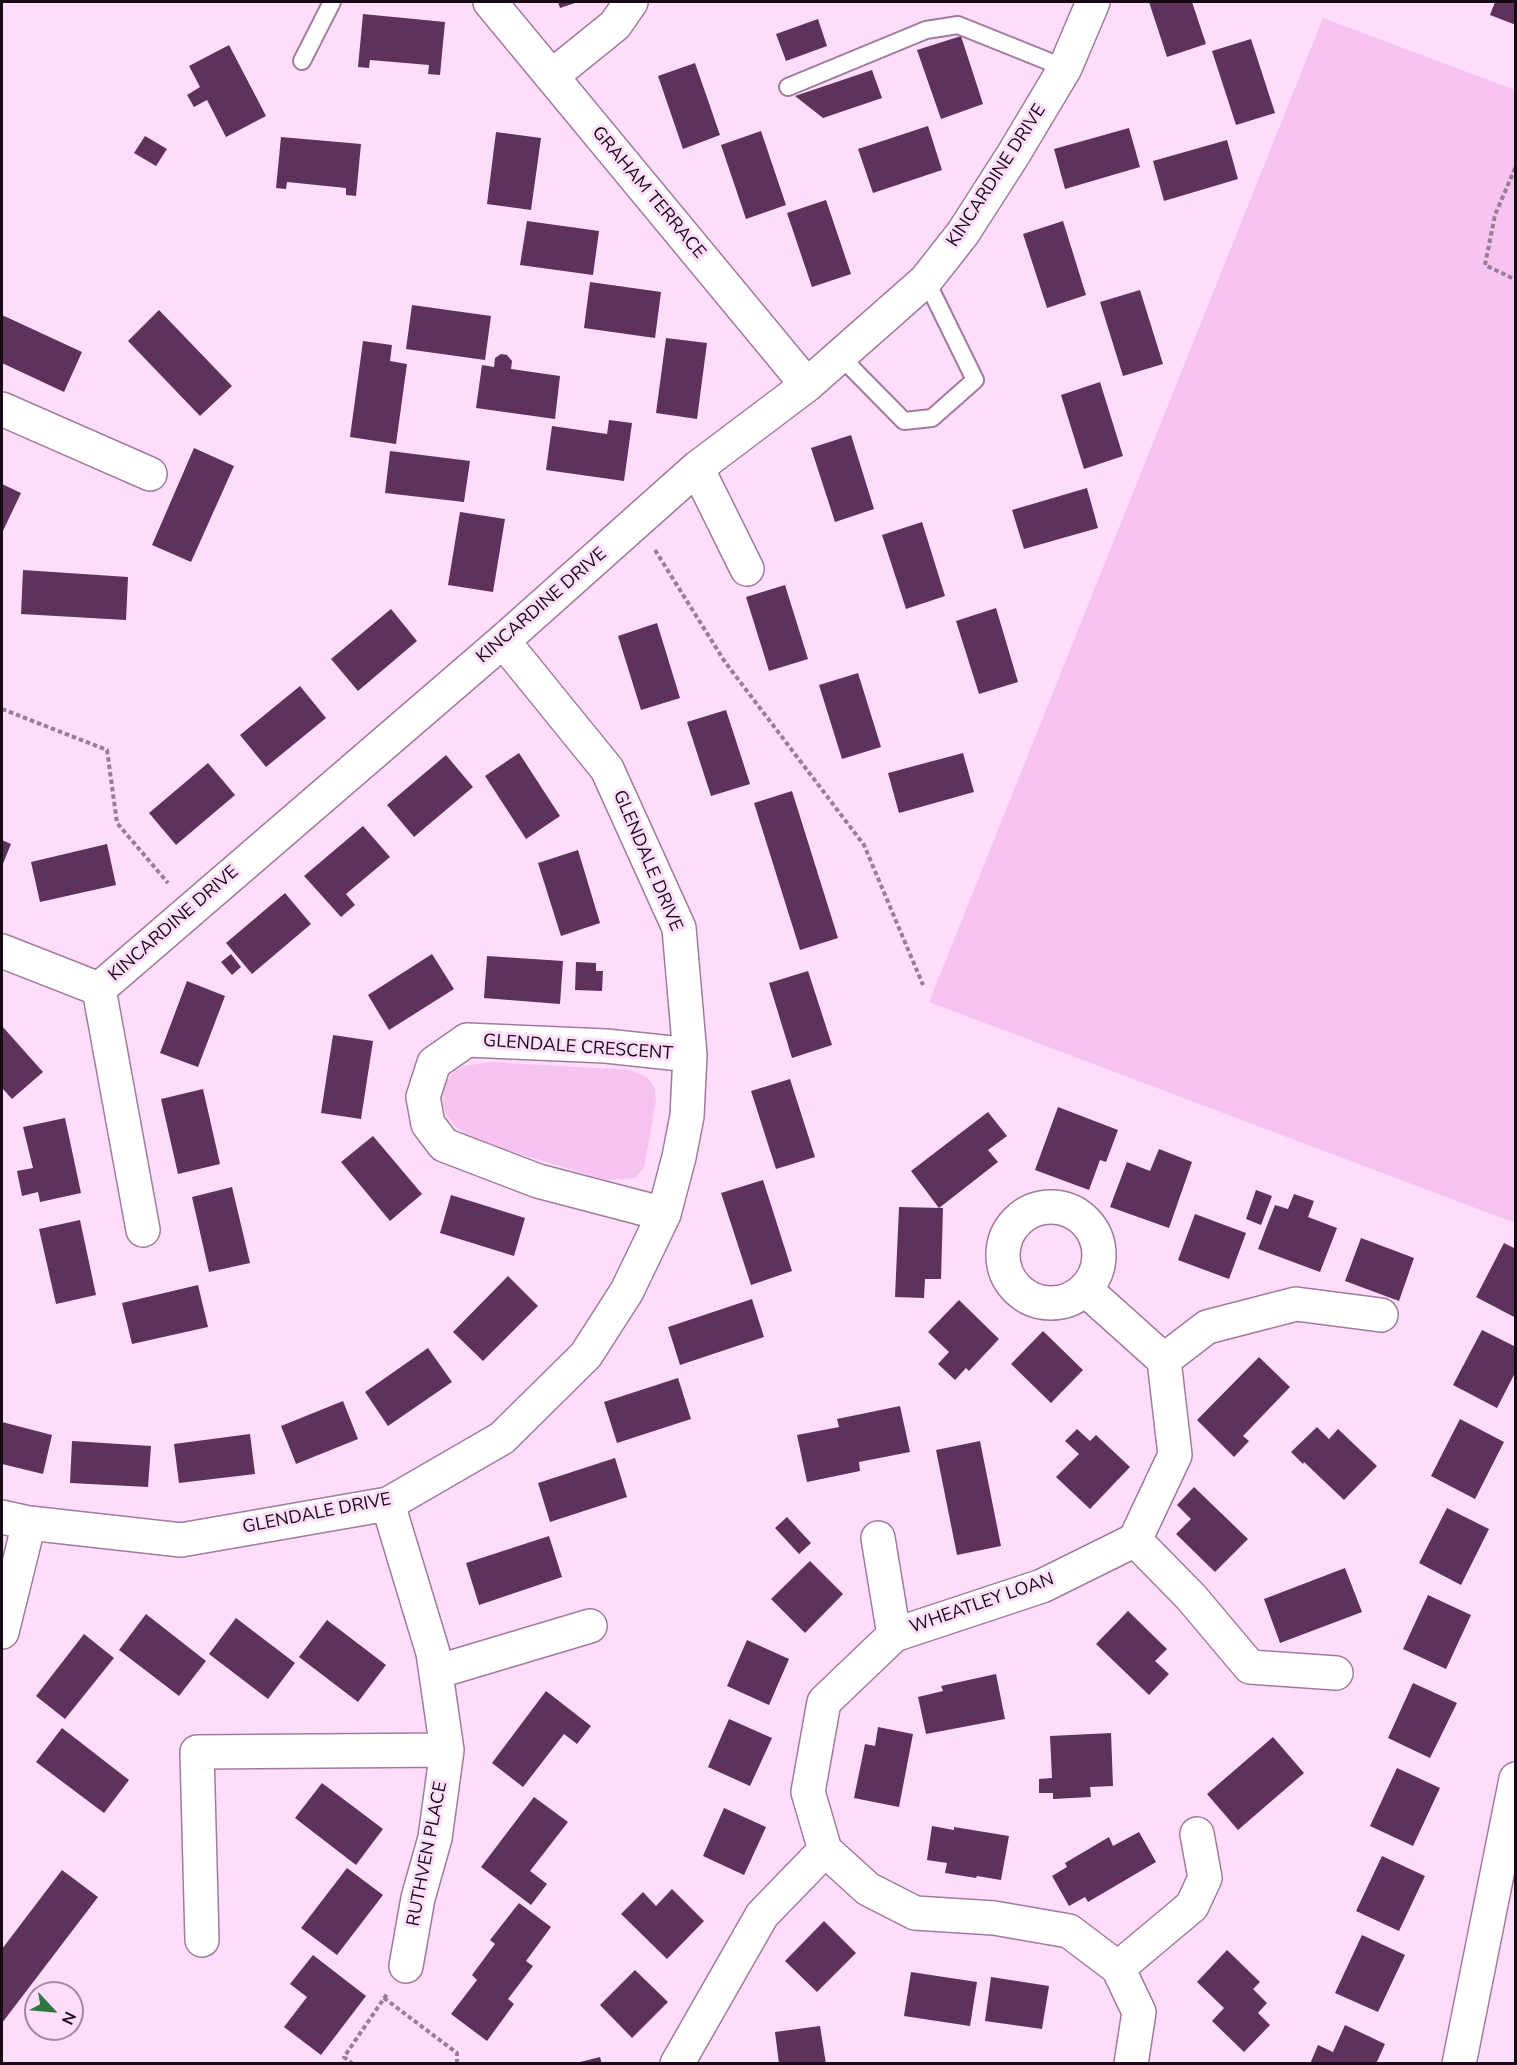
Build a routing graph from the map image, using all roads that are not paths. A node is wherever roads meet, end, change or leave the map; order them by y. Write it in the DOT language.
graph roads {
  1 [pos="332,2"];
  2 [pos="490,2"];
  3 [pos="631,2"];
  4 [pos="1093,2"];
  5 [pos="302,61"];
  6 [pos="1065,68"];
  7 [pos="552,76"];
  8 [pos="788,87"];
  9 [pos="926,280"];
  10 [pos="840,356"];
  11 [pos="807,385"];
  12 [pos="2,409"];
  13 [pos="697,468"];
  14 [pos="150,474"];
  15 [pos="747,569"];
  16 [pos="503,641"];
  17 [pos="2,951"];
  18 [pos="99,989"];
  19 [pos="690,1055"];
  20 [pos="664,1214"];
  21 [pos="143,1230"];
  22 [pos="1086,1290"];
  23 [pos="1381,1315"];
  24 [pos="1164,1360"];
  25 [pos="388,1503"];
  26 [pos="15,1520"];
  27 [pos="878,1538"];
  28 [pos="1135,1540"];
  29 [pos="590,1626"];
  30 [pos="2,1632"];
  31 [pos="894,1635"];
  32 [pos="436,1672"];
  33 [pos="1336,1673"];
  34 [pos="447,1750"];
  35 [pos="1515,1779"];
  36 [pos="1197,1834"];
  37 [pos="825,1850"];
  38 [pos="202,1940"];
  39 [pos="406,1966"];
  40 [pos="1118,1968"];
  41 [pos="677,2064"];
  42 [pos="1131,2064"];
  43 [pos="1459,2064"];
  1 -- 5 [label="lane"];
  2 -- 7 [label="street, GRAHAM TERRACE"];
  3 -- 7 [label="street"];
  4 -- 6 [label="street, KINCARDINE DRIVE"];
  6 -- 8 [label="lane"];
  6 -- 9 [label="street, KINCARDINE DRIVE"];
  7 -- 11 [label="street, GRAHAM TERRACE"];
  9 -- 10 [label="street, KINCARDINE DRIVE"];
  9 -- 10 [label="lane"];
  10 -- 11 [label="street, KINCARDINE DRIVE"];
  11 -- 13 [label="street, KINCARDINE DRIVE"];
  12 -- 14 [label="street"];
  13 -- 15 [label="street"];
  13 -- 16 [label="street, KINCARDINE DRIVE"];
  16 -- 18 [label="street, KINCARDINE DRIVE"];
  16 -- 19 [label="street, GLENDALE DRIVE"];
  17 -- 18 [label="street"];
  18 -- 21 [label="street, KINCARDINE DRIVE"];
  19 -- 20 [label="street, GLENDALE DRIVE"];
  19 -- 20 [label="street, GLENDALE CRESCENT"];
  20 -- 25 [label="street, GLENDALE DRIVE"];
  22 -- 24 [label="street"];
  23 -- 24 [label="street"];
  24 -- 28 [label="street"];
  25 -- 26 [label="street, GLENDALE DRIVE"];
  25 -- 32 [label="street, RUTHVEN PLACE"];
  26 -- 30 [label="street"];
  27 -- 31 [label="street, WHEATLEY LOAN"];
  28 -- 31 [label="street, WHEATLEY LOAN"];
  28 -- 33 [label="street"];
  29 -- 32 [label="street"];
  31 -- 37 [label="street, WHEATLEY LOAN"];
  32 -- 34 [label="street, RUTHVEN PLACE"];
  34 -- 38 [label="street"];
  34 -- 39 [label="street, RUTHVEN PLACE"];
  35 -- 43 [label="street"];
  36 -- 40 [label="street"];
  37 -- 40 [label="street"];
  37 -- 41 [label="street"];
  40 -- 42 [label="street"];
}
